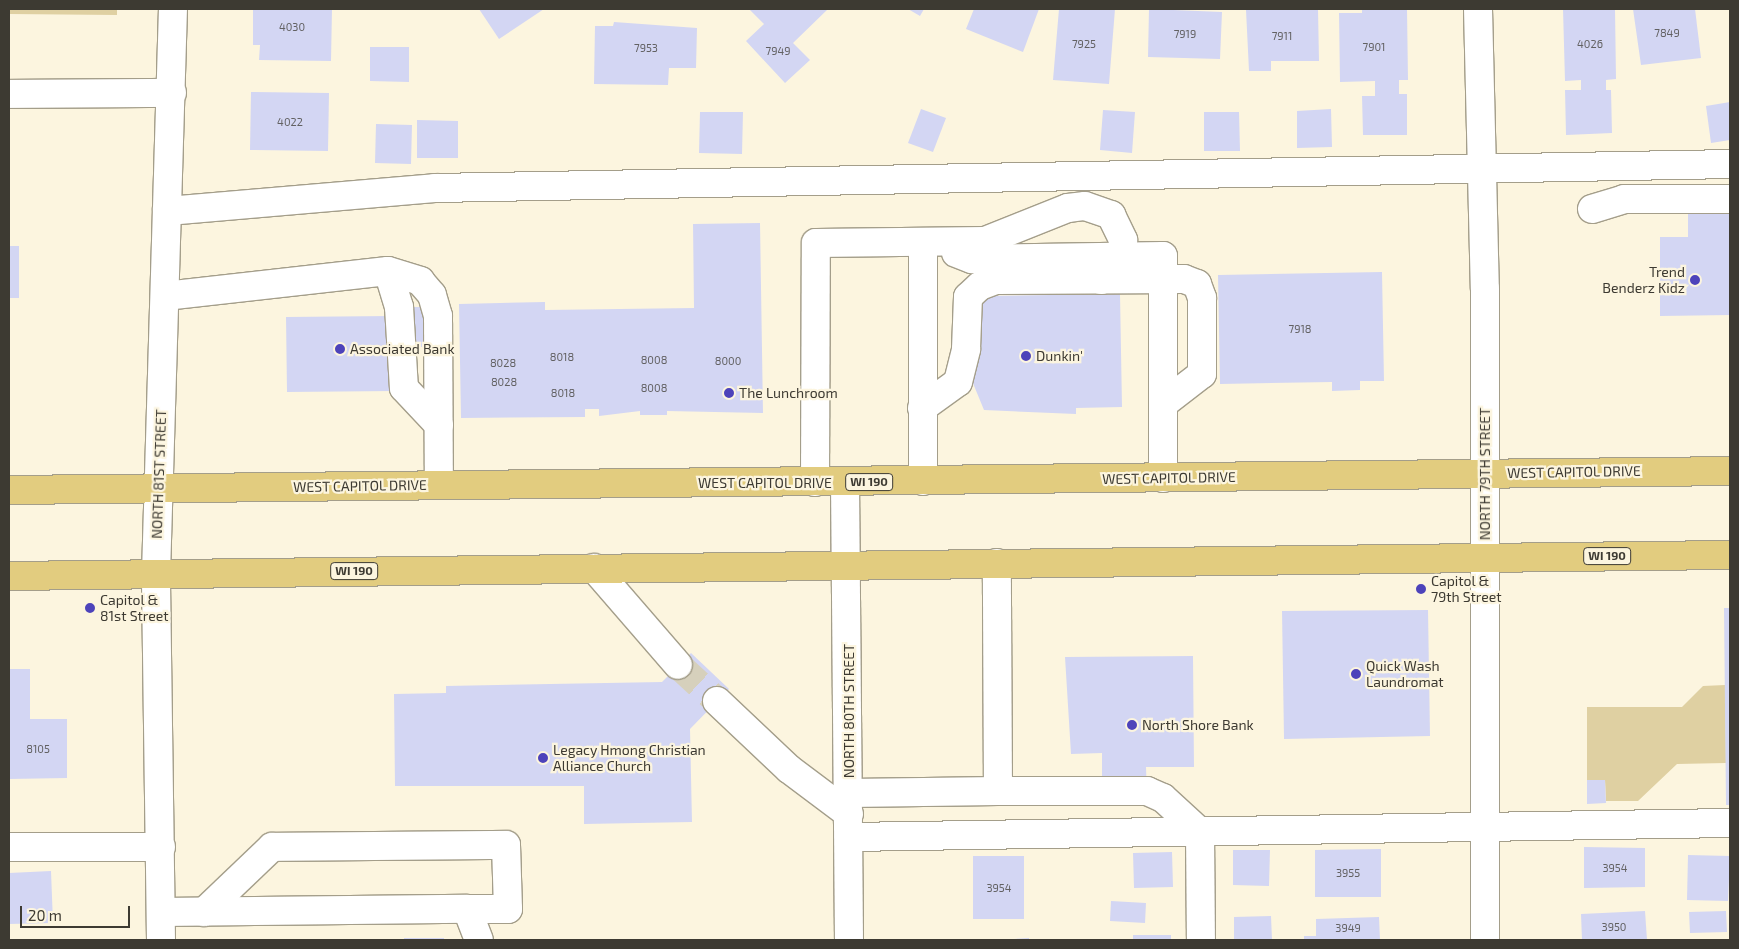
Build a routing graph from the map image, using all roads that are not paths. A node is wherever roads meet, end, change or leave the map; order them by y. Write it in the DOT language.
graph roads {
  1 [pos="173,9"];
  2 [pos="1478,9"];
  3 [pos="172,93"];
  4 [pos="9,94"];
  5 [pos="1730,164"];
  6 [pos="1484,170"];
  7 [pos="1730,199"];
  8 [pos="1592,209"];
  9 [pos="167,211"];
  10 [pos="923,243"];
  11 [pos="1122,257"];
  12 [pos="388,271"];
  13 [pos="1163,279"];
  14 [pos="1101,280"];
  15 [pos="165,296"];
  16 [pos="1163,404"];
  17 [pos="922,408"];
  18 [pos="439,424"];
  19 [pos="1730,471"];
  20 [pos="1486,473"];
  21 [pos="1163,478"];
  22 [pos="923,481"];
  23 [pos="815,482"];
  24 [pos="845,482"];
  25 [pos="439,485"];
  26 [pos="157,487"];
  27 [pos="9,490"];
  28 [pos="1730,555"];
  29 [pos="1484,558"];
  30 [pos="997,563"];
  31 [pos="848,565"];
  32 [pos="594,568"];
  33 [pos="156,574"];
  34 [pos="9,576"];
  35 [pos="678,665"];
  36 [pos="716,701"];
  37 [pos="998,791"];
  38 [pos="849,815"];
  39 [pos="1730,822"];
  40 [pos="1485,828"];
  41 [pos="1200,832"];
  42 [pos="161,847"];
  43 [pos="9,848"];
  44 [pos="467,909"];
  45 [pos="161,912"];
  46 [pos="204,912"];
  47 [pos="161,940"];
  48 [pos="479,940"];
  49 [pos="849,940"];
  50 [pos="1200,940"];
  51 [pos="1485,940"];
  1 -- 3 [label="street, NORTH 81ST STREET"];
  2 -- 6 [label="street, NORTH 79TH STREET"];
  3 -- 4 [label="street"];
  3 -- 9 [label="street, NORTH 81ST STREET"];
  5 -- 6 [label="street"];
  6 -- 9 [label="street"];
  6 -- 20 [label="street, NORTH 79TH STREET"];
  7 -- 8 [label="street"];
  9 -- 15 [label="street, NORTH 81ST STREET"];
  10 -- 11 [label="street"];
  10 -- 11 [label="street"];
  10 -- 17 [label="street"];
  10 -- 23 [label="street"];
  11 -- 13 [label="street"];
  11 -- 14 [label="street"];
  12 -- 15 [label="street"];
  12 -- 18 [label="street"];
  12 -- 18 [label="street"];
  13 -- 14 [label="street"];
  13 -- 16 [label="street"];
  13 -- 16 [label="street"];
  14 -- 17 [label="street"];
  15 -- 26 [label="street, NORTH 81ST STREET"];
  16 -- 21 [label="street"];
  17 -- 22 [label="street"];
  18 -- 25 [label="street"];
  19 -- 20 [label="main road, WEST CAPITOL DRIVE / WI 190"];
  20 -- 21 [label="main road, WEST CAPITOL DRIVE / WI 190"];
  20 -- 29 [label="street, NORTH 79TH STREET"];
  21 -- 22 [label="main road, WEST CAPITOL DRIVE / WI 190"];
  22 -- 24 [label="main road, WEST CAPITOL DRIVE / WI 190"];
  23 -- 24 [label="main road, WEST CAPITOL DRIVE / WI 190"];
  23 -- 25 [label="main road, WEST CAPITOL DRIVE / WI 190"];
  24 -- 31 [label="street, NORTH 80TH STREET"];
  25 -- 26 [label="main road, WEST CAPITOL DRIVE / WI 190"];
  26 -- 27 [label="main road, WEST CAPITOL DRIVE / WI 190"];
  26 -- 33 [label="street, NORTH 81ST STREET"];
  28 -- 29 [label="main road, WI 190"];
  29 -- 30 [label="main road, WI 190"];
  29 -- 40 [label="street, NORTH 79TH STREET"];
  30 -- 31 [label="main road, WI 190"];
  30 -- 37 [label="street"];
  31 -- 32 [label="main road, WI 190"];
  31 -- 38 [label="street, NORTH 80TH STREET"];
  32 -- 33 [label="main road, WI 190"];
  32 -- 35 [label="street"];
  33 -- 34 [label="main road, WI 190"];
  33 -- 42 [label="street, NORTH 81ST STREET"];
  36 -- 38 [label="street"];
  37 -- 38 [label="street"];
  37 -- 41 [label="street"];
  38 -- 41 [label="street"];
  38 -- 49 [label="street, NORTH 80TH STREET"];
  39 -- 40 [label="street"];
  40 -- 41 [label="street"];
  40 -- 51 [label="street, NORTH 79TH STREET"];
  41 -- 50 [label="street"];
  42 -- 43 [label="street"];
  42 -- 45 [label="street, NORTH 81ST STREET"];
  44 -- 46 [label="street"];
  44 -- 46 [label="street"];
  44 -- 48 [label="street"];
  45 -- 46 [label="street"];
  45 -- 47 [label="street, NORTH 81ST STREET"];
}
